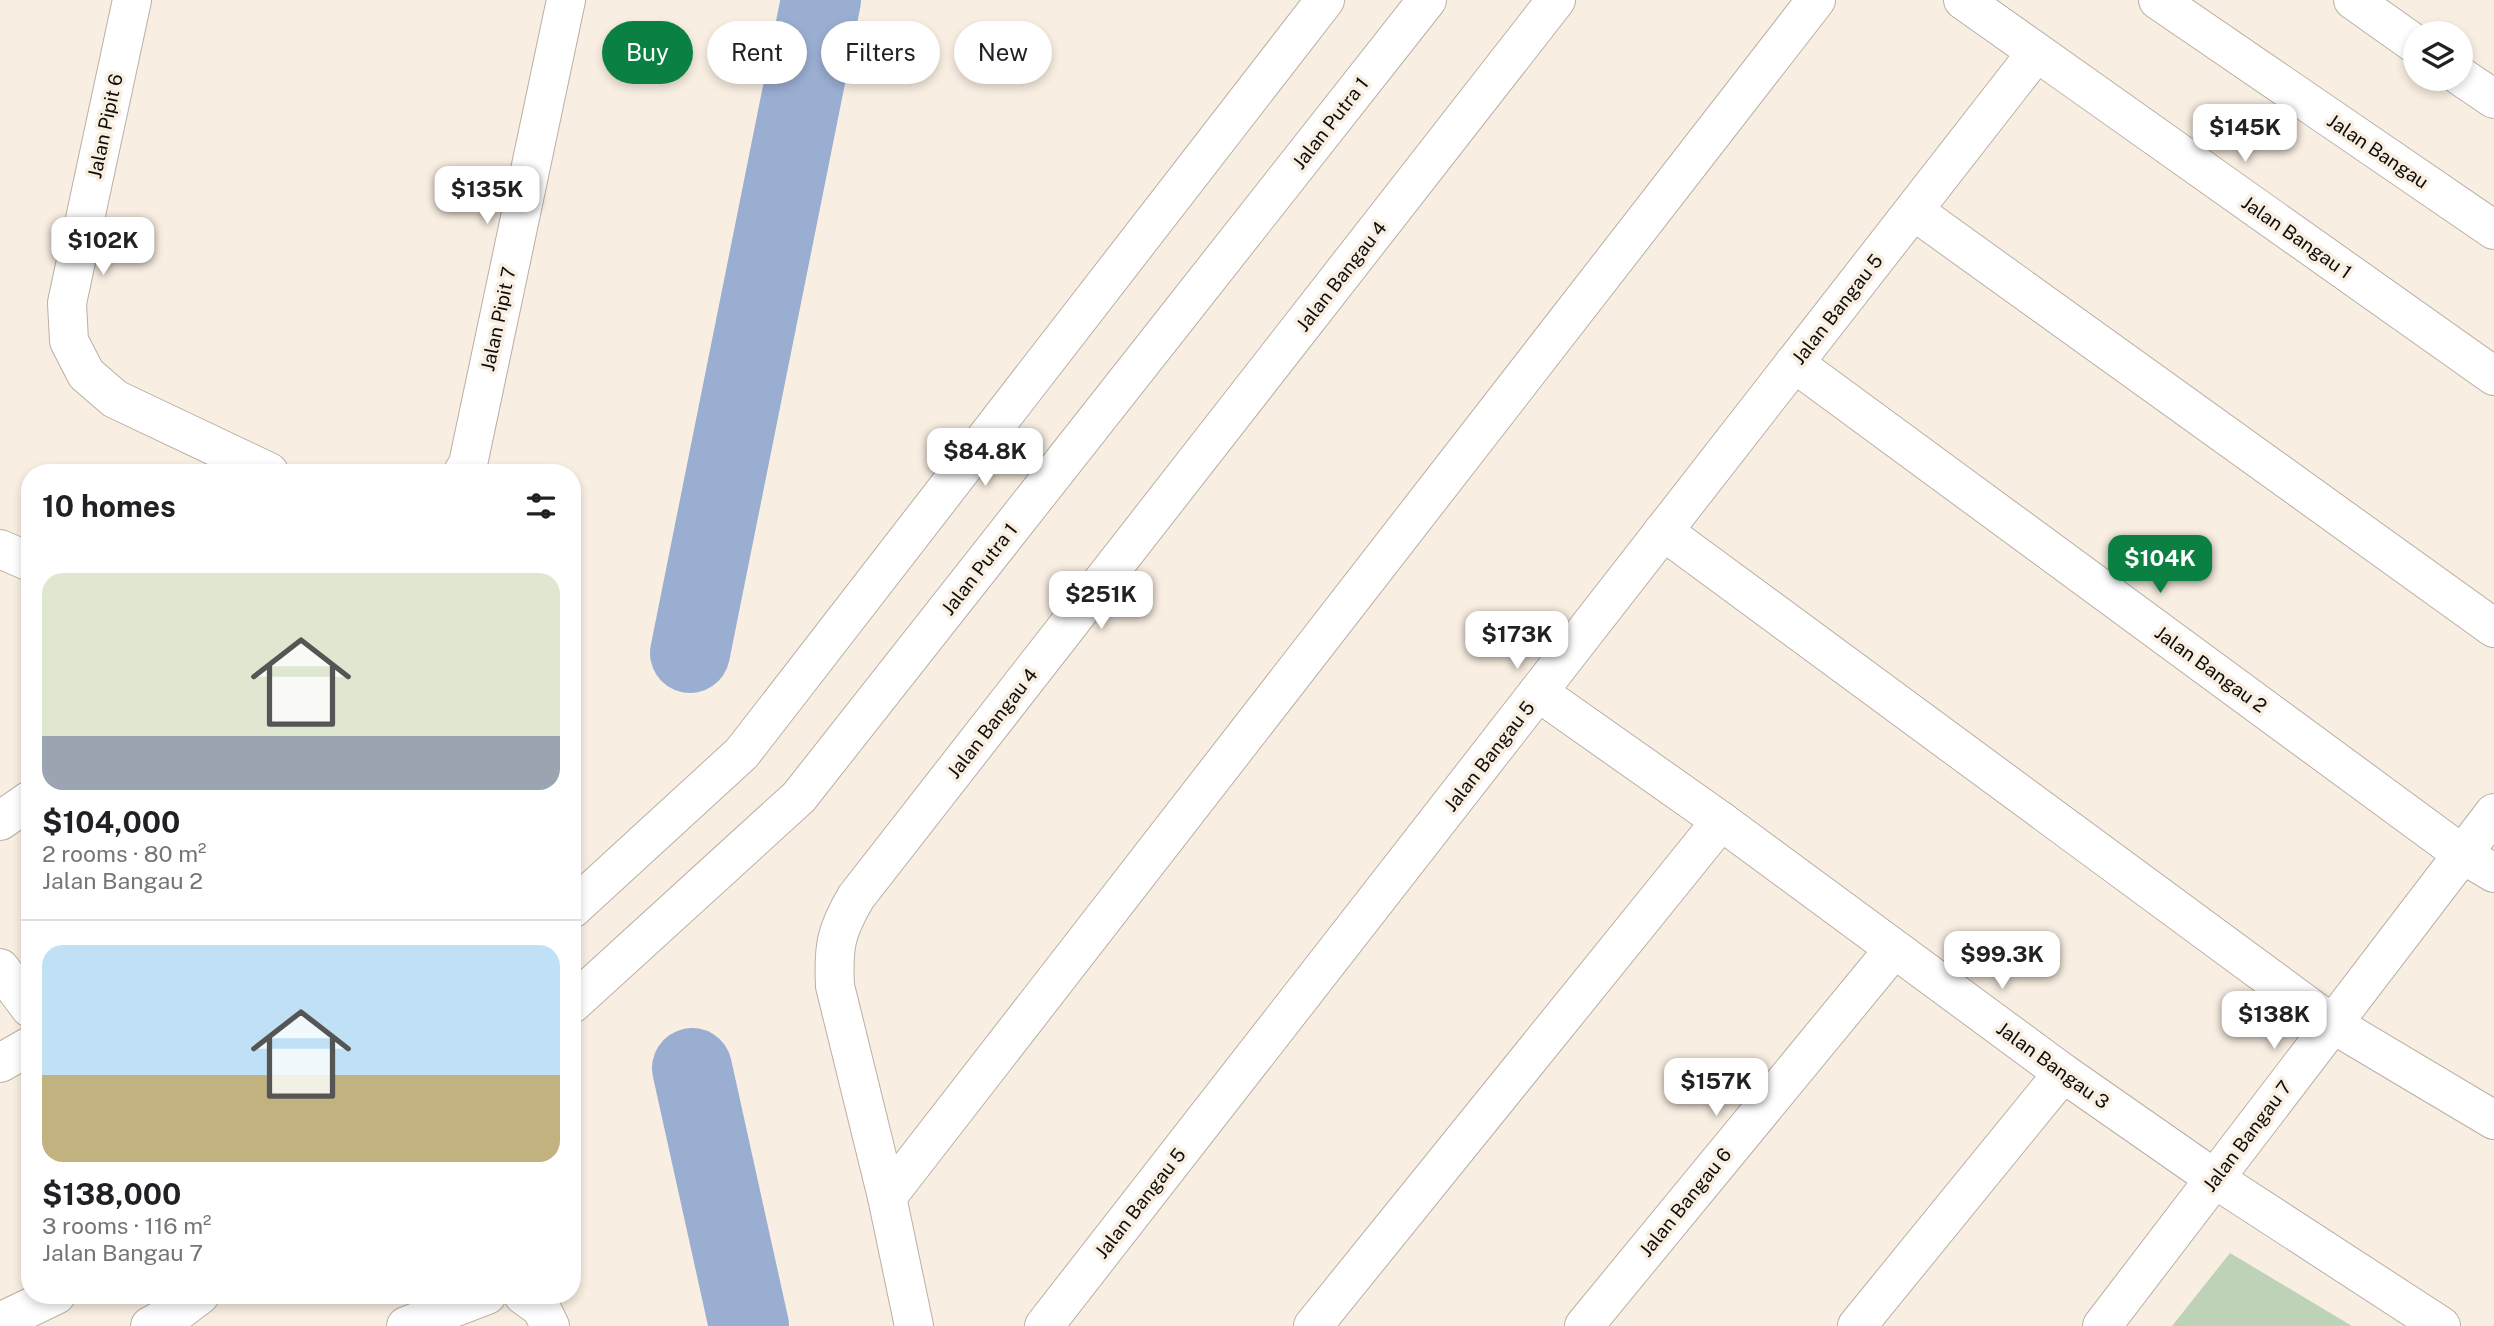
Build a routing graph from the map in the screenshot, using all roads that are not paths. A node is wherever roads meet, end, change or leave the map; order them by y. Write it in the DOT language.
graph roads {
  1 [pos="132,0"];
  2 [pos="565,0"];
  3 [pos="1325,0"];
  4 [pos="1427,0"];
  5 [pos="1556,0"];
  6 [pos="1816,0"];
  7 [pos="1963,0"];
  8 [pos="2158,0"];
  9 [pos="2353,0"];
  10 [pos="2403,35"];
  11 [pos="2036,53"];
  12 [pos="2473,85"];
  13 [pos="2494,99"];
  14 [pos="1914,211"];
  15 [pos="2494,230"];
  16 [pos="1794,363"];
  17 [pos="2494,376"];
  18 [pos="252,464"];
  19 [pos="468,464"];
  20 [pos="1663,531"];
  21 [pos="0,549"];
  22 [pos="21,558"];
  23 [pos="2494,628"];
  24 [pos="1538,692"];
  25 [pos="21,806"];
  26 [pos="2494,813"];
  27 [pos="0,821"];
  28 [pos="1721,821"];
  29 [pos="2478,863"];
  30 [pos="581,901"];
  31 [pos="1894,948"];
  32 [pos="0,968"];
  33 [pos="21,996"];
  34 [pos="581,996"];
  35 [pos="2331,1023"];
  36 [pos="21,1051"];
  37 [pos="0,1063"];
  38 [pos="2063,1073"];
  39 [pos="2494,1121"];
  40 [pos="2215,1179"];
  41 [pos="887,1198"];
  42 [pos="37,1304"];
  43 [pos="188,1304"];
  44 [pos="463,1304"];
  45 [pos="535,1304"];
  46 [pos="0,1322"];
  47 [pos="150,1326"];
  48 [pos="406,1326"];
  49 [pos="550,1326"];
  50 [pos="914,1326"];
  51 [pos="1044,1326"];
  52 [pos="1313,1326"];
  53 [pos="1584,1326"];
  54 [pos="1857,1326"];
  55 [pos="2102,1326"];
  56 [pos="2441,1326"];
  1 -- 18 [label="street, Jalan Pipit 6"];
  2 -- 19 [label="street, Jalan Pipit 7"];
  3 -- 30 [label="street"];
  4 -- 34 [label="street, Jalan Putra 1"];
  5 -- 41 [label="street, Jalan Bangau 4"];
  6 -- 41 [label="street"];
  7 -- 11 [label="street, Jalan Bangau 1"];
  8 -- 15 [label="street, Jalan Bangau"];
  9 -- 10 [label="street"];
  11 -- 14 [label="street, Jalan Bangau 5"];
  11 -- 17 [label="street, Jalan Bangau 1"];
  12 -- 13 [label="street"];
  14 -- 16 [label="street, Jalan Bangau 5"];
  14 -- 23 [label="street"];
  16 -- 20 [label="street, Jalan Bangau 5"];
  16 -- 29 [label="street, Jalan Bangau 2"];
  20 -- 24 [label="street, Jalan Bangau 5"];
  20 -- 35 [label="street"];
  21 -- 22 [label="street"];
  24 -- 28 [label="street, Jalan Bangau 3"];
  24 -- 51 [label="street, Jalan Bangau 5"];
  25 -- 27 [label="street"];
  26 -- 29 [label="street, Jalan Bangau 7"];
  28 -- 31 [label="street, Jalan Bangau 3"];
  28 -- 52 [label="street"];
  29 -- 35 [label="street, Jalan Bangau 7"];
  31 -- 38 [label="street, Jalan Bangau 3"];
  31 -- 53 [label="street, Jalan Bangau 6"];
  32 -- 33 [label="street"];
  35 -- 39 [label="street"];
  35 -- 40 [label="street, Jalan Bangau 7"];
  36 -- 37 [label="street"];
  38 -- 40 [label="street, Jalan Bangau 3"];
  38 -- 54 [label="street"];
  40 -- 55 [label="street, Jalan Bangau 7"];
  40 -- 56 [label="street, Jalan Bangau 3"];
  41 -- 50 [label="street, Jalan Bangau 4"];
  42 -- 46 [label="street"];
  43 -- 47 [label="street"];
  44 -- 48 [label="street"];
  45 -- 49 [label="street"];
}
